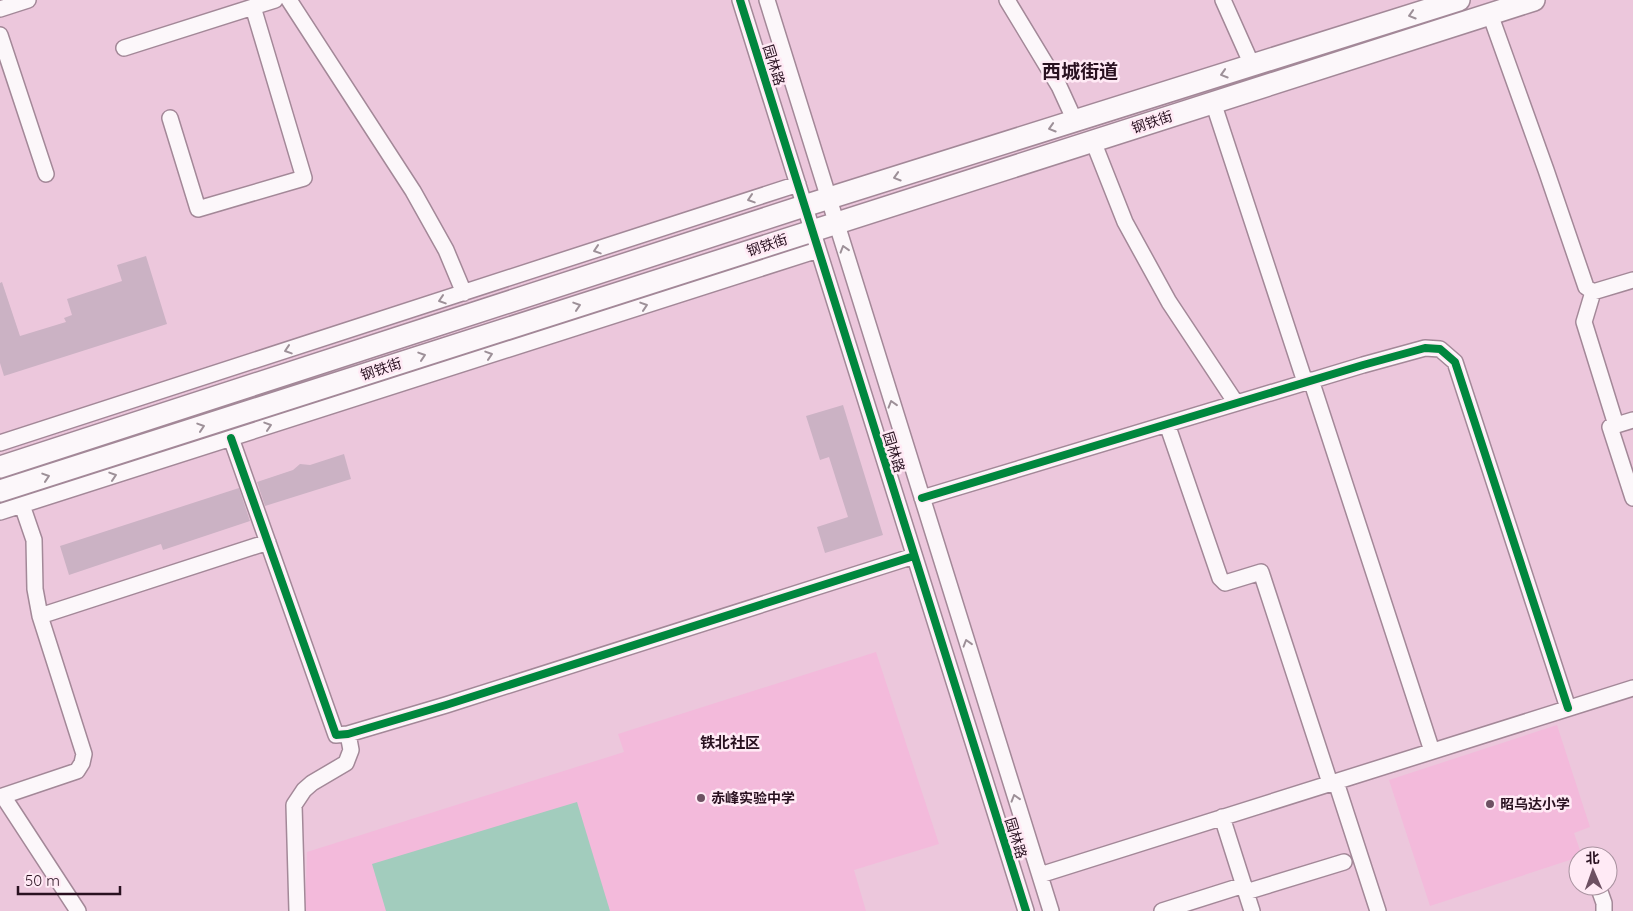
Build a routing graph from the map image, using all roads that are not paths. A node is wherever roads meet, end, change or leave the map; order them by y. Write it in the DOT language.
graph roads {
  1 [pos="28,0"];
  2 [pos="275,0"];
  3 [pos="290,0"];
  4 [pos="740,0"];
  5 [pos="767,0"];
  6 [pos="1007,0"];
  7 [pos="1223,0"];
  8 [pos="1459,0"];
  9 [pos="1534,0"];
  10 [pos="253,7"];
  11 [pos="0,9"];
  12 [pos="1490,14"];
  13 [pos="0,35"];
  14 [pos="124,48"];
  15 [pos="1252,65"];
  16 [pos="1213,102"];
  17 [pos="170,118"];
  18 [pos="1075,121"];
  19 [pos="1093,141"];
  20 [pos="46,174"];
  21 [pos="798,184"];
  22 [pos="828,198"];
  23 [pos="804,206"];
  24 [pos="836,223"];
  25 [pos="815,240"];
  26 [pos="1633,280"];
  27 [pos="1593,292"];
  28 [pos="464,293"];
  29 [pos="1308,381"];
  30 [pos="1236,403"];
  31 [pos="1633,420"];
  32 [pos="1167,424"];
  33 [pos="1616,425"];
  34 [pos="231,438"];
  35 [pos="0,443"];
  36 [pos="1,462"];
  37 [pos="0,492"];
  38 [pos="922,498"];
  39 [pos="1633,498"];
  40 [pos="22,505"];
  41 [pos="0,512"];
  42 [pos="268,542"];
  43 [pos="914,556"];
  44 [pos="40,616"];
  45 [pos="1633,688"];
  46 [pos="1568,708"];
  47 [pos="348,734"];
  48 [pos="1432,751"];
  49 [pos="1333,783"];
  50 [pos="1,796"];
  51 [pos="1222,817"];
  52 [pos="1344,862"];
  53 [pos="1040,875"];
  54 [pos="1245,889"];
  55 [pos="1602,896"];
  56 [pos="78,911"];
  57 [pos="297,911"];
  58 [pos="1026,911"];
  59 [pos="1051,911"];
  60 [pos="1162,911"];
  61 [pos="1252,911"];
  62 [pos="1378,911"];
  63 [pos="1604,911"];
  1 -- 11 [label="street"];
  2 -- 10 [label="street"];
  3 -- 28 [label="street"];
  4 -- 21 [label="street, 园林路"];
  5 -- 22 [label="street, 园林路"];
  6 -- 18 [label="street"];
  7 -- 15 [label="street"];
  8 -- 15 [label="highway, 钢铁街, one-way"];
  9 -- 12 [label="highway, 钢铁街"];
  10 -- 14 [label="street"];
  10 -- 17 [label="street"];
  12 -- 16 [label="highway, 钢铁街"];
  12 -- 27 [label="street"];
  13 -- 20 [label="street"];
  15 -- 18 [label="highway, 钢铁街, one-way"];
  16 -- 19 [label="highway, 钢铁街"];
  16 -- 29 [label="street"];
  18 -- 22 [label="highway, 钢铁街, one-way"];
  19 -- 24 [label="highway, 钢铁街"];
  19 -- 30 [label="street"];
  21 -- 23 [label="street, 园林路"];
  21 -- 28 [label="street, one-way"];
  22 -- 23 [label="highway, 钢铁街"];
  22 -- 24 [label="street, 园林路"];
  23 -- 25 [label="street, 园林路"];
  23 -- 36 [label="highway, 钢铁街"];
  24 -- 25 [label="highway, 钢铁街"];
  38 -- 24 [label="street, 园林路, one-way"];
  34 -- 25 [label="street, one-way"];
  37 -- 25 [label="highway, 钢铁街, one-way"];
  25 -- 43 [label="street, 园林路"];
  26 -- 27 [label="street"];
  27 -- 33 [label="street"];
  28 -- 35 [label="street, one-way"];
  29 -- 30 [label="street"];
  29 -- 46 [label="street"];
  29 -- 48 [label="street"];
  30 -- 32 [label="street"];
  31 -- 33 [label="street"];
  32 -- 38 [label="street"];
  32 -- 49 [label="street"];
  33 -- 39 [label="street"];
  40 -- 34 [label="street, one-way"];
  34 -- 42 [label="street"];
  53 -- 38 [label="street, 园林路, one-way"];
  40 -- 41 [label="street"];
  40 -- 44 [label="street"];
  42 -- 44 [label="street"];
  42 -- 47 [label="street"];
  43 -- 47 [label="street"];
  43 -- 58 [label="street, 园林路"];
  44 -- 50 [label="street"];
  45 -- 46 [label="street"];
  46 -- 48 [label="street"];
  47 -- 57 [label="street"];
  48 -- 49 [label="street"];
  49 -- 51 [label="street"];
  49 -- 62 [label="street"];
  50 -- 56 [label="street"];
  51 -- 53 [label="street"];
  51 -- 54 [label="street"];
  52 -- 54 [label="street"];
  53 -- 59 [label="street, 园林路"];
  54 -- 60 [label="street"];
  54 -- 61 [label="street"];
  55 -- 63 [label="street"];
}
